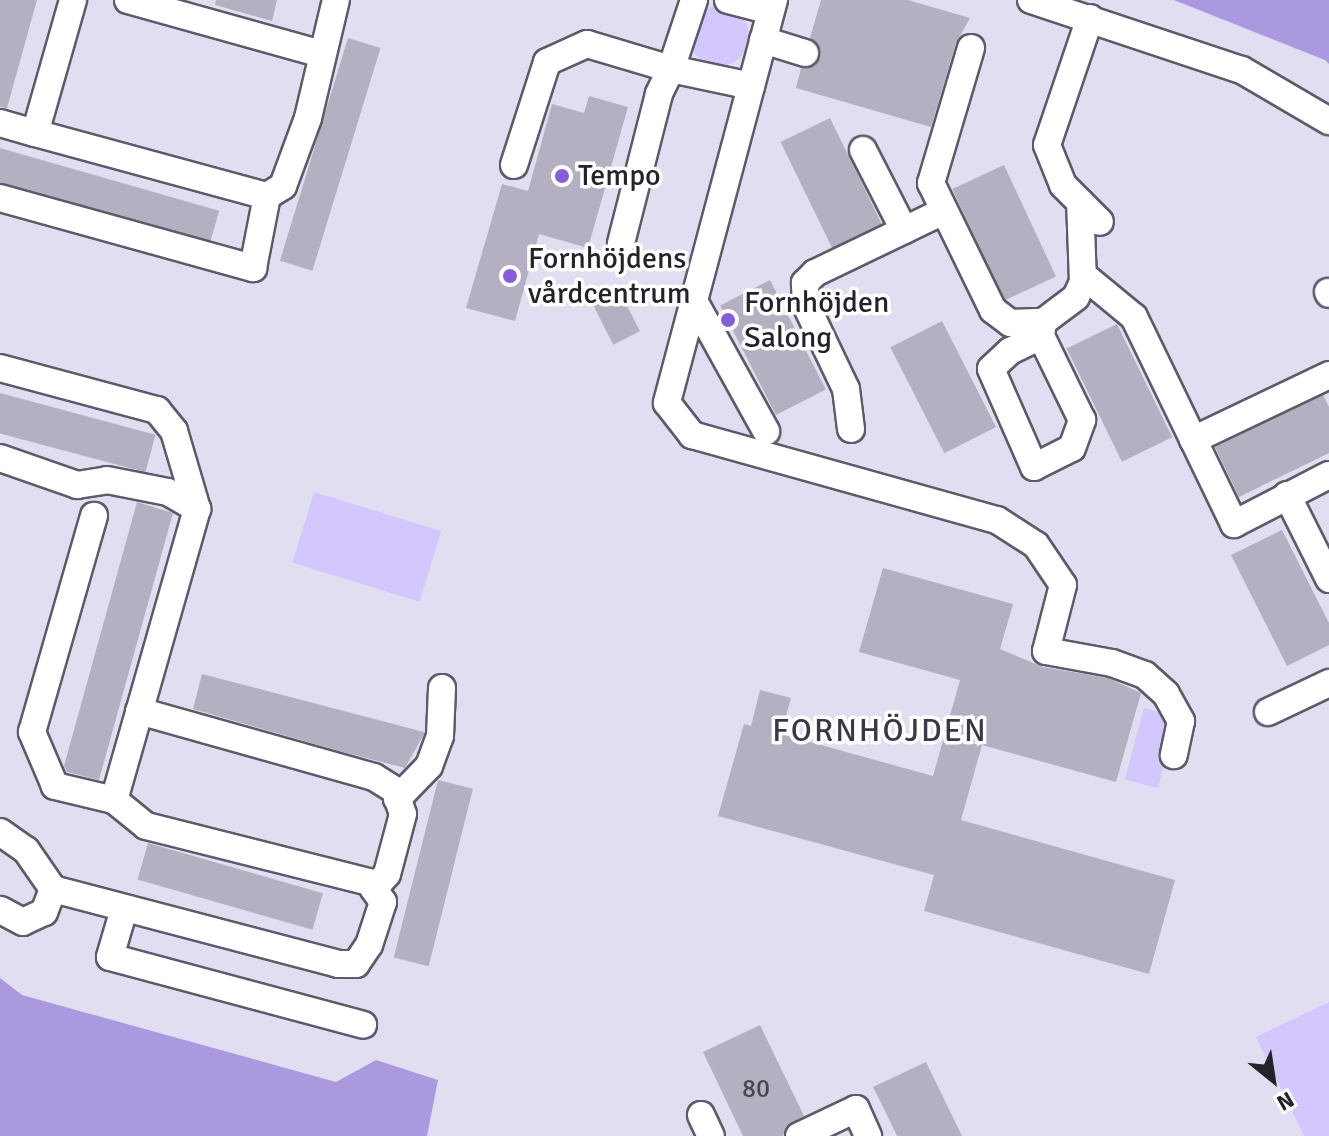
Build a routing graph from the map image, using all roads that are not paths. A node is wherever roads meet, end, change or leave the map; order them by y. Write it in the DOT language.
graph roads {
  1 [pos="73,0"];
  2 [pos="128,0"];
  3 [pos="336,0"];
  4 [pos="694,0"];
  5 [pos="728,0"];
  6 [pos="1031,0"];
  7 [pos="773,5"];
  8 [pos="1090,18"];
  9 [pos="763,40"];
  10 [pos="971,48"];
  11 [pos="805,53"];
  12 [pos="322,54"];
  13 [pos="671,69"];
  14 [pos="751,86"];
  15 [pos="1329,121"];
  16 [pos="0,123"];
  17 [pos="35,133"];
  18 [pos="863,150"];
  19 [pos="514,165"];
  20 [pos="267,196"];
  21 [pos="0,198"];
  22 [pos="1080,202"];
  23 [pos="944,211"];
  24 [pos="1100,222"];
  25 [pos="904,230"];
  26 [pos="621,243"];
  27 [pos="1083,275"];
  28 [pos="694,301"];
  29 [pos="1042,329"];
  30 [pos="0,368"];
  31 [pos="1329,375"];
  32 [pos="851,429"];
  33 [pos="766,431"];
  34 [pos="1193,440"];
  35 [pos="0,458"];
  36 [pos="1329,475"];
  37 [pos="1287,495"];
  38 [pos="197,509"];
  39 [pos="94,516"];
  40 [pos="1329,579"];
  41 [pos="1329,683"];
  42 [pos="442,688"];
  43 [pos="139,711"];
  44 [pos="1268,712"];
  45 [pos="1174,755"];
  46 [pos="397,799"];
  47 [pos="114,800"];
  48 [pos="0,832"];
  49 [pos="53,889"];
  50 [pos="374,889"];
  51 [pos="124,909"];
  52 [pos="0,910"];
  53 [pos="363,1025"];
  54 [pos="799,1136"];
  55 [pos="868,1136"];
  1 -- 17 [label="street"];
  2 -- 12 [label="street"];
  3 -- 12 [label="street"];
  4 -- 13 [label="street"];
  5 -- 7 [label="street"];
  6 -- 8 [label="street"];
  7 -- 9 [label="street"];
  8 -- 15 [label="street"];
  8 -- 22 [label="street"];
  9 -- 11 [label="street"];
  9 -- 14 [label="street"];
  10 -- 23 [label="street"];
  12 -- 20 [label="street"];
  13 -- 14 [label="street"];
  13 -- 19 [label="street"];
  13 -- 26 [label="street"];
  14 -- 28 [label="street"];
  16 -- 17 [label="street"];
  17 -- 20 [label="street"];
  18 -- 25 [label="street"];
  20 -- 21 [label="street"];
  22 -- 24 [label="street"];
  22 -- 27 [label="street"];
  23 -- 25 [label="street"];
  23 -- 29 [label="street"];
  25 -- 32 [label="street"];
  27 -- 29 [label="street"];
  27 -- 34 [label="street"];
  28 -- 33 [label="street"];
  28 -- 45 [label="street"];
  29 -- 29 [label="street"];
  30 -- 38 [label="street"];
  31 -- 34 [label="street"];
  34 -- 37 [label="street"];
  35 -- 38 [label="street"];
  36 -- 37 [label="street"];
  37 -- 40 [label="street"];
  38 -- 43 [label="street"];
  39 -- 47 [label="street"];
  41 -- 44 [label="street"];
  42 -- 46 [label="street"];
  43 -- 46 [label="street"];
  43 -- 47 [label="street"];
  46 -- 50 [label="street"];
  47 -- 50 [label="street"];
  48 -- 49 [label="street"];
  49 -- 51 [label="street"];
  49 -- 52 [label="street"];
  50 -- 51 [label="street"];
  51 -- 53 [label="street"];
  54 -- 55 [label="street"];
}
